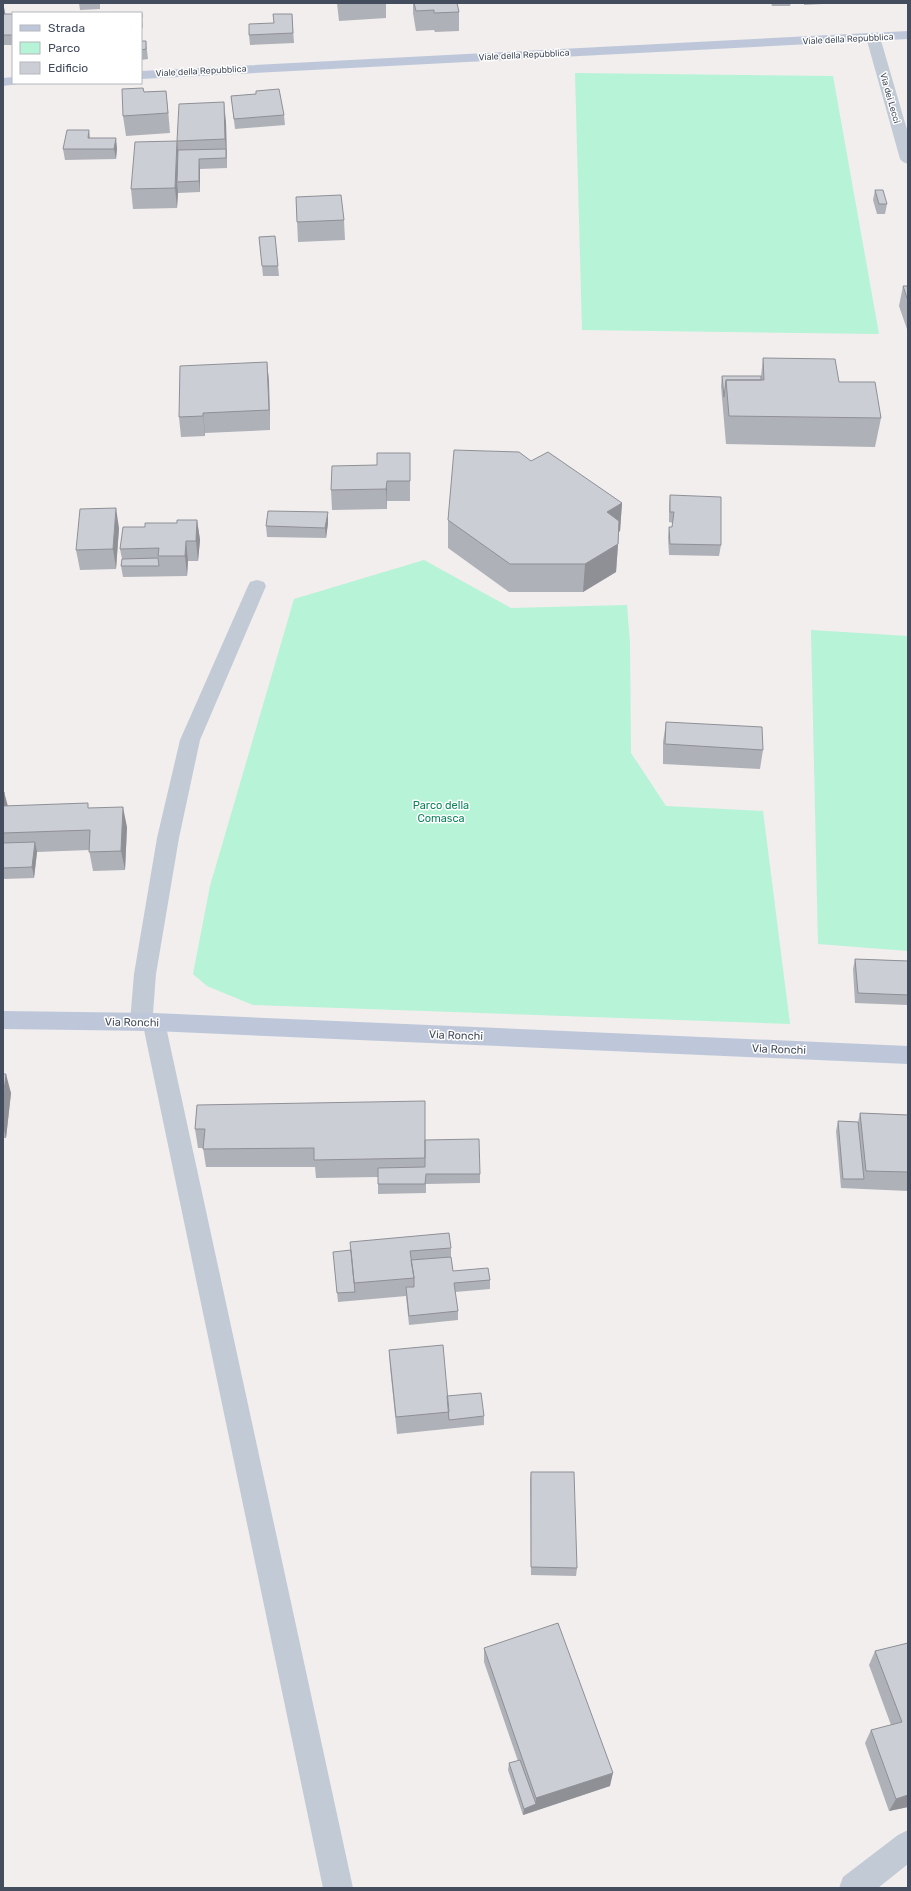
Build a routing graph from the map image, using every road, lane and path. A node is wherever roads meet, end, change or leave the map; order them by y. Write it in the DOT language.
graph roads {
  1 [pos="908,35"];
  2 [pos="872,37"];
  3 [pos="142,75"];
  4 [pos="908,159"];
  5 [pos="257,586"];
  6 [pos="3,1020"];
  7 [pos="147,1022"];
  8 [pos="908,1055"];
  9 [pos="908,1845"];
  10 [pos="338,1888"];
  11 [pos="854,1888"];
  1 -- 2 [label="main road, Viale della Repubblica"];
  2 -- 3 [label="main road, Viale della Repubblica"];
  2 -- 4 [label="street, Via dei Lecci"];
  5 -- 7 [label="street"];
  6 -- 7 [label="main road, Via Ronchi"];
  7 -- 8 [label="main road, Via Ronchi"];
  7 -- 10 [label="street"];
  9 -- 11 [label="street"];
}
